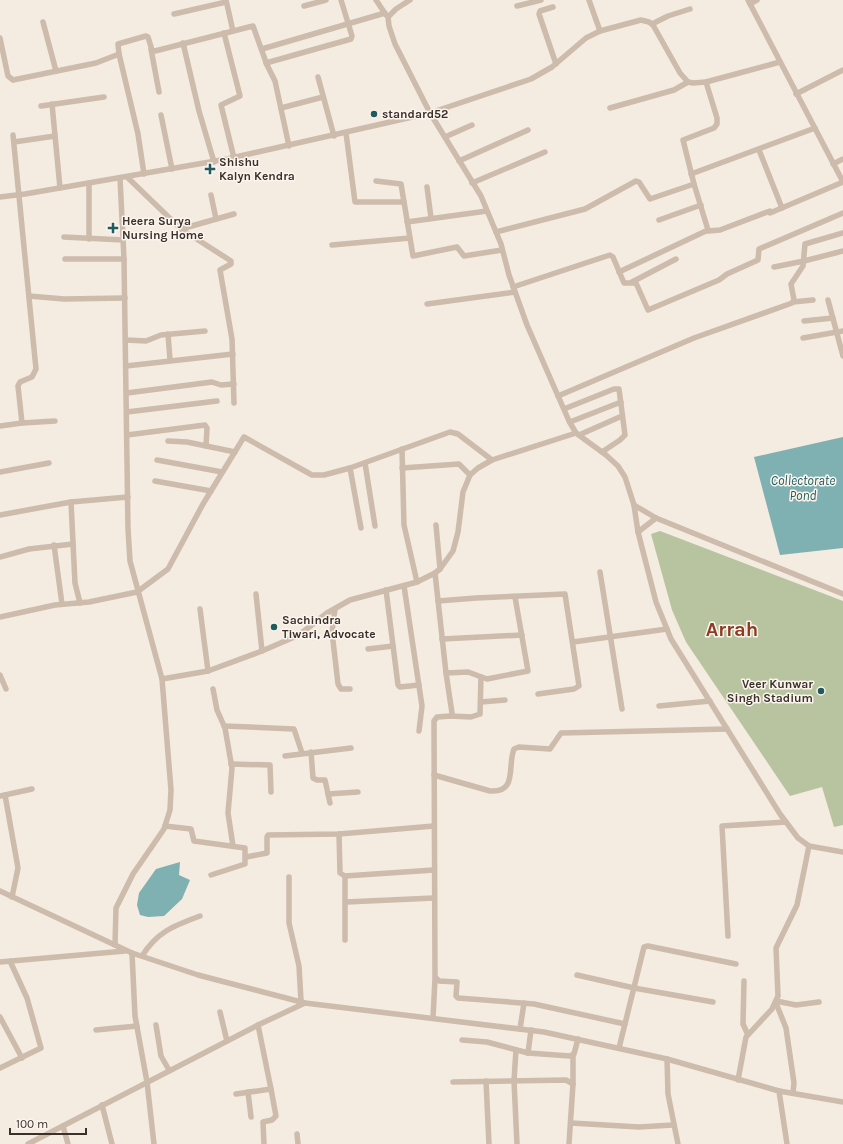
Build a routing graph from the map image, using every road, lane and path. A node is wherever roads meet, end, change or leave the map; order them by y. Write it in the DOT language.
graph roads {
  1 [pos="326,0"];
  2 [pos="341,0"];
  3 [pos="376,0"];
  4 [pos="410,0"];
  5 [pos="541,0"];
  6 [pos="589,0"];
  7 [pos="757,0"];
  8 [pos="226,1"];
  9 [pos="749,2"];
  10 [pos="304,6"];
  11 [pos="517,6"];
  12 [pos="553,7"];
  13 [pos="690,9"];
  14 [pos="174,14"];
  15 [pos="387,15"];
  16 [pos="43,22"];
  17 [pos="348,24"];
  18 [pos="652,24"];
  19 [pos="233,31"];
  20 [pos="600,31"];
  21 [pos="224,33"];
  22 [pos="0,38"];
  23 [pos="183,43"];
  24 [pos="151,49"];
  25 [pos="262,49"];
  26 [pos="119,54"];
  27 [pos="780,62"];
  28 [pos="266,63"];
  29 [pos="556,64"];
  30 [pos="843,70"];
  31 [pos="56,71"];
  32 [pos="318,77"];
  33 [pos="688,82"];
  34 [pos="706,82"];
  35 [pos="159,92"];
  36 [pos="796,94"];
  37 [pos="324,97"];
  38 [pos="104,98"];
  39 [pos="52,104"];
  40 [pos="41,106"];
  41 [pos="281,108"];
  42 [pos="610,108"];
  43 [pos="430,113"];
  44 [pos="161,115"];
  45 [pos="472,125"];
  46 [pos="815,128"];
  47 [pos="528,130"];
  48 [pos="346,133"];
  49 [pos="13,134"];
  50 [pos="55,136"];
  51 [pos="334,136"];
  52 [pos="444,137"];
  53 [pos="14,142"];
  54 [pos="290,146"];
  55 [pos="759,150"];
  56 [pos="545,152"];
  57 [pos="234,158"];
  58 [pos="843,159"];
  59 [pos="459,161"];
  60 [pos="214,162"];
  61 [pos="833,164"];
  62 [pos="172,169"];
  63 [pos="144,174"];
  64 [pos="691,174"];
  65 [pos="127,177"];
  66 [pos="120,178"];
  67 [pos="376,181"];
  68 [pos="843,182"];
  69 [pos="89,183"];
  70 [pos="472,183"];
  71 [pos="694,184"];
  72 [pos="428,187"];
  73 [pos="60,188"];
  74 [pos="18,195"];
  75 [pos="211,195"];
  76 [pos="0,197"];
  77 [pos="404,202"];
  78 [pos="701,205"];
  79 [pos="782,208"];
  80 [pos="487,211"];
  81 [pos="843,213"];
  82 [pos="234,214"];
  83 [pos="431,218"];
  84 [pos="216,219"];
  85 [pos="659,220"];
  86 [pos="407,222"];
  87 [pos="181,229"];
  88 [pos="708,231"];
  89 [pos="496,232"];
  90 [pos="843,233"];
  91 [pos="64,237"];
  92 [pos="410,238"];
  93 [pos="89,239"];
  94 [pos="123,240"];
  95 [pos="332,245"];
  96 [pos="502,250"];
  97 [pos="843,251"];
  98 [pos="65,259"];
  99 [pos="124,259"];
  100 [pos="676,259"];
  101 [pos="804,261"];
  102 [pos="774,267"];
  103 [pos="619,272"];
  104 [pos="632,282"];
  105 [pos="514,290"];
  106 [pos="29,296"];
  107 [pos="125,298"];
  108 [pos="813,300"];
  109 [pos="828,300"];
  110 [pos="793,302"];
  111 [pos="427,304"];
  112 [pos="833,318"];
  113 [pos="804,321"];
  114 [pos="206,331"];
  115 [pos="843,331"];
  116 [pos="836,332"];
  117 [pos="168,334"];
  118 [pos="803,338"];
  119 [pos="126,340"];
  120 [pos="842,348"];
  121 [pos="233,354"];
  122 [pos="843,356"];
  123 [pos="170,360"];
  124 [pos="126,366"];
  125 [pos="234,384"];
  126 [pos="127,393"];
  127 [pos="558,396"];
  128 [pos="217,401"];
  129 [pos="620,402"];
  130 [pos="234,403"];
  131 [pos="564,409"];
  132 [pos="127,412"];
  133 [pos="622,416"];
  134 [pos="55,421"];
  135 [pos="570,422"];
  136 [pos="22,423"];
  137 [pos="0,426"];
  138 [pos="127,434"];
  139 [pos="577,434"];
  140 [pos="168,440"];
  141 [pos="206,446"];
  142 [pos="402,449"];
  143 [pos="235,452"];
  144 [pos="602,452"];
  145 [pos="157,460"];
  146 [pos="492,460"];
  147 [pos="49,462"];
  148 [pos="365,463"];
  149 [pos="350,468"];
  150 [pos="402,468"];
  151 [pos="0,472"];
  152 [pos="222,472"];
  153 [pos="470,475"];
  154 [pos="155,481"];
  155 [pos="211,491"];
  156 [pos="128,497"];
  157 [pos="71,502"];
  158 [pos="634,505"];
  159 [pos="0,515"];
  160 [pos="656,518"];
  161 [pos="436,525"];
  162 [pos="375,526"];
  163 [pos="361,528"];
  164 [pos="638,532"];
  165 [pos="73,544"];
  166 [pos="54,545"];
  167 [pos="0,557"];
  168 [pos="440,569"];
  169 [pos="600,572"];
  170 [pos="435,573"];
  171 [pos="417,582"];
  172 [pos="404,586"];
  173 [pos="386,590"];
  174 [pos="137,592"];
  175 [pos="256,594"];
  176 [pos="843,594"];
  177 [pos="515,597"];
  178 [pos="438,601"];
  179 [pos="80,603"];
  180 [pos="62,604"];
  181 [pos="200,609"];
  182 [pos="335,609"];
  183 [pos="0,617"];
  184 [pos="667,629"];
  185 [pos="522,635"];
  186 [pos="610,636"];
  187 [pos="442,639"];
  188 [pos="573,642"];
  189 [pos="394,646"];
  190 [pos="368,649"];
  191 [pos="262,651"];
  192 [pos="208,671"];
  193 [pos="446,673"];
  194 [pos="0,675"];
  195 [pos="481,677"];
  196 [pos="162,679"];
  197 [pos="419,685"];
  198 [pos="6,689"];
  199 [pos="213,689"];
  200 [pos="350,689"];
  201 [pos="538,694"];
  202 [pos="505,700"];
  203 [pos="710,701"];
  204 [pos="481,702"];
  205 [pos="659,706"];
  206 [pos="622,709"];
  207 [pos="451,716"];
  208 [pos="224,726"];
  209 [pos="727,729"];
  210 [pos="419,731"];
  211 [pos="351,748"];
  212 [pos="311,752"];
  213 [pos="302,753"];
  214 [pos="285,756"];
  215 [pos="231,764"];
  216 [pos="434,775"];
  217 [pos="32,789"];
  218 [pos="271,792"];
  219 [pos="358,792"];
  220 [pos="328,794"];
  221 [pos="2,796"];
  222 [pos="330,803"];
  223 [pos="786,822"];
  224 [pos="165,826"];
  225 [pos="434,826"];
  226 [pos="339,834"];
  227 [pos="233,846"];
  228 [pos="809,846"];
  229 [pos="843,852"];
  230 [pos="246,857"];
  231 [pos="434,870"];
  232 [pos="211,875"];
  233 [pos="345,876"];
  234 [pos="288,877"];
  235 [pos="0,891"];
  236 [pos="12,897"];
  237 [pos="434,898"];
  238 [pos="346,902"];
  239 [pos="200,916"];
  240 [pos="728,936"];
  241 [pos="345,940"];
  242 [pos="115,945"];
  243 [pos="129,952"];
  244 [pos="142,956"];
  245 [pos="10,961"];
  246 [pos="0,962"];
  247 [pos="736,964"];
  248 [pos="577,975"];
  249 [pos="435,979"];
  250 [pos="744,981"];
  251 [pos="634,988"];
  252 [pos="303,1002"];
  253 [pos="713,1002"];
  254 [pos="776,1002"];
  255 [pos="819,1002"];
  256 [pos="524,1003"];
  257 [pos="220,1012"];
  258 [pos="433,1018"];
  259 [pos="1,1020"];
  260 [pos="625,1024"];
  261 [pos="156,1025"];
  262 [pos="258,1025"];
  263 [pos="137,1026"];
  264 [pos="520,1029"];
  265 [pos="96,1030"];
  266 [pos="531,1030"];
  267 [pos="748,1035"];
  268 [pos="578,1039"];
  269 [pos="462,1040"];
  270 [pos="227,1041"];
  271 [pos="619,1048"];
  272 [pos="516,1050"];
  273 [pos="528,1053"];
  274 [pos="573,1055"];
  275 [pos="22,1058"];
  276 [pos="667,1059"];
  277 [pos="0,1068"];
  278 [pos="169,1070"];
  279 [pos="738,1080"];
  280 [pos="486,1081"];
  281 [pos="514,1081"];
  282 [pos="147,1082"];
  283 [pos="453,1082"];
  284 [pos="573,1084"];
  285 [pos="271,1089"];
  286 [pos="779,1091"];
  287 [pos="248,1092"];
  288 [pos="793,1093"];
  289 [pos="236,1094"];
  290 [pos="843,1102"];
  291 [pos="102,1105"];
  292 [pos="251,1117"];
  293 [pos="571,1123"];
  294 [pos="674,1125"];
  295 [pos="63,1126"];
  296 [pos="297,1134"];
  297 [pos="28,1144"];
  298 [pos="68,1144"];
  299 [pos="112,1144"];
  300 [pos="154,1144"];
  301 [pos="264,1144"];
  302 [pos="298,1144"];
  303 [pos="489,1144"];
  304 [pos="517,1144"];
  305 [pos="569,1144"];
  306 [pos="678,1144"];
  307 [pos="788,1144"];
  1 -- 10 [label="street"];
  2 -- 17 [label="street"];
  3 -- 15 [label="street"];
  4 -- 15 [label="street"];
  5 -- 11 [label="street"];
  6 -- 20 [label="street"];
  7 -- 9 [label="street"];
  8 -- 14 [label="street"];
  8 -- 19 [label="street"];
  9 -- 27 [label="street"];
  12 -- 29 [label="street"];
  13 -- 18 [label="street"];
  15 -- 17 [label="street"];
  15 -- 43 [label="street"];
  16 -- 31 [label="street"];
  17 -- 25 [label="street"];
  17 -- 28 [label="street"];
  18 -- 20 [label="street"];
  18 -- 33 [label="street"];
  19 -- 21 [label="street"];
  19 -- 25 [label="street"];
  20 -- 29 [label="street"];
  21 -- 23 [label="street"];
  21 -- 57 [label="street"];
  22 -- 31 [label="street"];
  23 -- 24 [label="street"];
  23 -- 60 [label="street"];
  24 -- 26 [label="street"];
  24 -- 35 [label="street"];
  25 -- 28 [label="street"];
  26 -- 31 [label="street"];
  26 -- 63 [label="street"];
  27 -- 34 [label="street"];
  27 -- 36 [label="street"];
  28 -- 41 [label="street"];
  29 -- 43 [label="street"];
  30 -- 36 [label="street"];
  32 -- 37 [label="street"];
  33 -- 34 [label="street"];
  33 -- 42 [label="street"];
  34 -- 64 [label="street"];
  36 -- 46 [label="street"];
  37 -- 41 [label="street"];
  37 -- 51 [label="street"];
  38 -- 39 [label="street"];
  39 -- 40 [label="street"];
  39 -- 50 [label="street"];
  41 -- 54 [label="street"];
  43 -- 48 [label="street"];
  43 -- 52 [label="street"];
  44 -- 62 [label="street"];
  45 -- 52 [label="street"];
  46 -- 55 [label="street"];
  46 -- 61 [label="street"];
  47 -- 59 [label="street"];
  48 -- 51 [label="street"];
  48 -- 77 [label="street"];
  49 -- 53 [label="street"];
  50 -- 53 [label="street"];
  50 -- 73 [label="street"];
  51 -- 54 [label="street"];
  52 -- 59 [label="street"];
  53 -- 74 [label="street"];
  54 -- 57 [label="street"];
  55 -- 64 [label="street"];
  55 -- 79 [label="street"];
  56 -- 70 [label="street"];
  57 -- 60 [label="street"];
  58 -- 61 [label="street"];
  59 -- 70 [label="street"];
  60 -- 62 [label="street"];
  61 -- 68 [label="street"];
  62 -- 63 [label="street"];
  63 -- 65 [label="street"];
  64 -- 71 [label="street"];
  65 -- 66 [label="street"];
  65 -- 87 [label="street"];
  66 -- 69 [label="street"];
  66 -- 94 [label="street"];
  67 -- 77 [label="street"];
  68 -- 79 [label="street"];
  69 -- 73 [label="street"];
  69 -- 93 [label="street"];
  70 -- 80 [label="street"];
  71 -- 78 [label="street"];
  71 -- 89 [label="street"];
  72 -- 83 [label="street"];
  73 -- 74 [label="street"];
  74 -- 76 [label="street"];
  74 -- 106 [label="street"];
  75 -- 84 [label="street"];
  77 -- 86 [label="street"];
  78 -- 85 [label="street"];
  78 -- 88 [label="street"];
  79 -- 88 [label="street"];
  80 -- 83 [label="street"];
  80 -- 89 [label="street"];
  81 -- 104 [label="street"];
  82 -- 84 [label="street"];
  83 -- 86 [label="street"];
  84 -- 87 [label="street"];
  86 -- 92 [label="street"];
  87 -- 121 [label="street"];
  88 -- 103 [label="street"];
  89 -- 96 [label="street"];
  90 -- 101 [label="street"];
  91 -- 93 [label="street"];
  92 -- 95 [label="street"];
  92 -- 96 [label="street"];
  93 -- 94 [label="street"];
  94 -- 99 [label="street"];
  96 -- 105 [label="street"];
  97 -- 101 [label="street"];
  98 -- 99 [label="street"];
  99 -- 107 [label="street"];
  100 -- 104 [label="street"];
  101 -- 102 [label="street"];
  101 -- 110 [label="street"];
  103 -- 104 [label="street"];
  103 -- 105 [label="street"];
  105 -- 111 [label="street"];
  105 -- 127 [label="street"];
  106 -- 107 [label="street"];
  106 -- 136 [label="street"];
  107 -- 119 [label="street"];
  108 -- 110 [label="street"];
  109 -- 112 [label="street"];
  110 -- 127 [label="street"];
  112 -- 113 [label="street"];
  112 -- 116 [label="street"];
  114 -- 117 [label="street"];
  115 -- 116 [label="street"];
  116 -- 118 [label="street"];
  116 -- 120 [label="street"];
  117 -- 119 [label="street"];
  117 -- 123 [label="street"];
  119 -- 124 [label="street"];
  120 -- 122 [label="street"];
  121 -- 123 [label="street"];
  121 -- 125 [label="street"];
  123 -- 124 [label="street"];
  124 -- 126 [label="street"];
  125 -- 126 [label="street"];
  125 -- 130 [label="street"];
  126 -- 132 [label="street"];
  127 -- 131 [label="street"];
  128 -- 132 [label="street"];
  129 -- 131 [label="street"];
  129 -- 133 [label="street"];
  129 -- 135 [label="street"];
  131 -- 135 [label="street"];
  132 -- 138 [label="street"];
  133 -- 139 [label="street"];
  133 -- 144 [label="street"];
  134 -- 136 [label="street"];
  135 -- 139 [label="street"];
  136 -- 137 [label="street"];
  138 -- 141 [label="street"];
  138 -- 156 [label="street"];
  139 -- 144 [label="street"];
  139 -- 146 [label="street"];
  140 -- 141 [label="street"];
  141 -- 143 [label="street"];
  142 -- 146 [label="street"];
  142 -- 148 [label="street"];
  142 -- 150 [label="street"];
  143 -- 149 [label="street"];
  143 -- 152 [label="street"];
  144 -- 158 [label="street"];
  145 -- 152 [label="street"];
  146 -- 153 [label="street"];
  147 -- 151 [label="street"];
  148 -- 149 [label="street"];
  148 -- 162 [label="street"];
  149 -- 163 [label="street"];
  150 -- 153 [label="street"];
  150 -- 171 [label="street"];
  152 -- 155 [label="street"];
  153 -- 168 [label="street"];
  154 -- 155 [label="street"];
  155 -- 174 [label="street"];
  156 -- 157 [label="street"];
  156 -- 174 [label="street"];
  157 -- 159 [label="street"];
  157 -- 165 [label="street"];
  158 -- 160 [label="street"];
  158 -- 164 [label="street"];
  160 -- 164 [label="street"];
  160 -- 176 [label="street"];
  161 -- 168 [label="street"];
  164 -- 184 [label="street"];
  165 -- 166 [label="street"];
  165 -- 179 [label="street"];
  166 -- 167 [label="street"];
  166 -- 180 [label="street"];
  168 -- 170 [label="street"];
  169 -- 186 [label="street"];
  170 -- 171 [label="street"];
  170 -- 178 [label="street"];
  171 -- 172 [label="street"];
  172 -- 173 [label="street"];
  172 -- 197 [label="street"];
  173 -- 182 [label="street"];
  173 -- 189 [label="street"];
  174 -- 179 [label="street"];
  174 -- 196 [label="street"];
  175 -- 191 [label="street"];
  177 -- 178 [label="street"];
  177 -- 185 [label="street"];
  177 -- 188 [label="street"];
  178 -- 187 [label="street"];
  179 -- 180 [label="street"];
  180 -- 183 [label="street"];
  181 -- 192 [label="street"];
  182 -- 191 [label="street"];
  182 -- 200 [label="street"];
  184 -- 186 [label="street"];
  184 -- 203 [label="street"];
  185 -- 187 [label="street"];
  185 -- 195 [label="street"];
  186 -- 188 [label="street"];
  186 -- 206 [label="street"];
  187 -- 193 [label="street"];
  188 -- 201 [label="street"];
  189 -- 190 [label="street"];
  189 -- 197 [label="street"];
  191 -- 192 [label="street"];
  192 -- 196 [label="street"];
  193 -- 195 [label="street"];
  193 -- 207 [label="street"];
  194 -- 198 [label="street"];
  195 -- 204 [label="street"];
  196 -- 224 [label="street"];
  197 -- 210 [label="street"];
  199 -- 208 [label="street"];
  202 -- 204 [label="street"];
  203 -- 205 [label="street"];
  203 -- 209 [label="street"];
  204 -- 207 [label="street"];
  207 -- 216 [label="street"];
  208 -- 213 [label="street"];
  208 -- 215 [label="street"];
  209 -- 216 [label="street"];
  209 -- 223 [label="street"];
  211 -- 212 [label="street"];
  212 -- 213 [label="street"];
  212 -- 220 [label="street"];
  213 -- 214 [label="street"];
  215 -- 218 [label="street"];
  215 -- 227 [label="street"];
  216 -- 225 [label="street"];
  217 -- 221 [label="street"];
  219 -- 220 [label="street"];
  220 -- 222 [label="street"];
  221 -- 236 [label="street"];
  223 -- 228 [label="street"];
  223 -- 240 [label="street"];
  224 -- 227 [label="street"];
  224 -- 242 [label="street"];
  225 -- 226 [label="street"];
  225 -- 231 [label="street"];
  226 -- 230 [label="street"];
  226 -- 233 [label="street"];
  227 -- 230 [label="street"];
  228 -- 229 [label="street"];
  228 -- 254 [label="street"];
  230 -- 232 [label="street"];
  231 -- 233 [label="street"];
  231 -- 237 [label="street"];
  233 -- 238 [label="street"];
  234 -- 252 [label="street"];
  235 -- 236 [label="street"];
  236 -- 242 [label="street"];
  237 -- 238 [label="street"];
  237 -- 249 [label="street"];
  238 -- 241 [label="street"];
  239 -- 244 [label="street"];
  242 -- 243 [label="street"];
  243 -- 244 [label="street"];
  243 -- 245 [label="street"];
  243 -- 263 [label="street"];
  244 -- 252 [label="street"];
  245 -- 246 [label="street"];
  245 -- 275 [label="street"];
  247 -- 251 [label="street"];
  248 -- 251 [label="street"];
  249 -- 256 [label="street"];
  249 -- 258 [label="street"];
  250 -- 267 [label="street"];
  251 -- 253 [label="street"];
  251 -- 260 [label="street"];
  252 -- 258 [label="street"];
  252 -- 262 [label="street"];
  254 -- 255 [label="street"];
  254 -- 267 [label="street"];
  254 -- 288 [label="street"];
  256 -- 260 [label="street"];
  256 -- 264 [label="street"];
  257 -- 270 [label="street"];
  258 -- 264 [label="street"];
  259 -- 275 [label="street"];
  260 -- 271 [label="street"];
  261 -- 278 [label="street"];
  262 -- 270 [label="street"];
  262 -- 285 [label="street"];
  263 -- 265 [label="street"];
  263 -- 282 [label="street"];
  264 -- 266 [label="street"];
  266 -- 268 [label="street"];
  266 -- 273 [label="street"];
  267 -- 279 [label="street"];
  268 -- 271 [label="street"];
  268 -- 274 [label="street"];
  269 -- 272 [label="street"];
  270 -- 278 [label="street"];
  271 -- 276 [label="street"];
  272 -- 273 [label="street"];
  272 -- 281 [label="street"];
  273 -- 274 [label="street"];
  274 -- 284 [label="street"];
  275 -- 277 [label="street"];
  276 -- 279 [label="street"];
  276 -- 294 [label="street"];
  278 -- 282 [label="street"];
  279 -- 286 [label="street"];
  280 -- 281 [label="street"];
  280 -- 283 [label="street"];
  280 -- 303 [label="street"];
  281 -- 284 [label="street"];
  281 -- 304 [label="street"];
  282 -- 291 [label="street"];
  282 -- 300 [label="street"];
  284 -- 293 [label="street"];
  285 -- 287 [label="street"];
  285 -- 301 [label="street"];
  286 -- 288 [label="street"];
  286 -- 307 [label="street"];
  287 -- 289 [label="street"];
  287 -- 292 [label="street"];
  288 -- 290 [label="street"];
  291 -- 295 [label="street"];
  291 -- 299 [label="street"];
  293 -- 294 [label="street"];
  293 -- 305 [label="street"];
  294 -- 306 [label="street"];
  295 -- 297 [label="street"];
  295 -- 298 [label="street"];
  296 -- 302 [label="street"];
}
